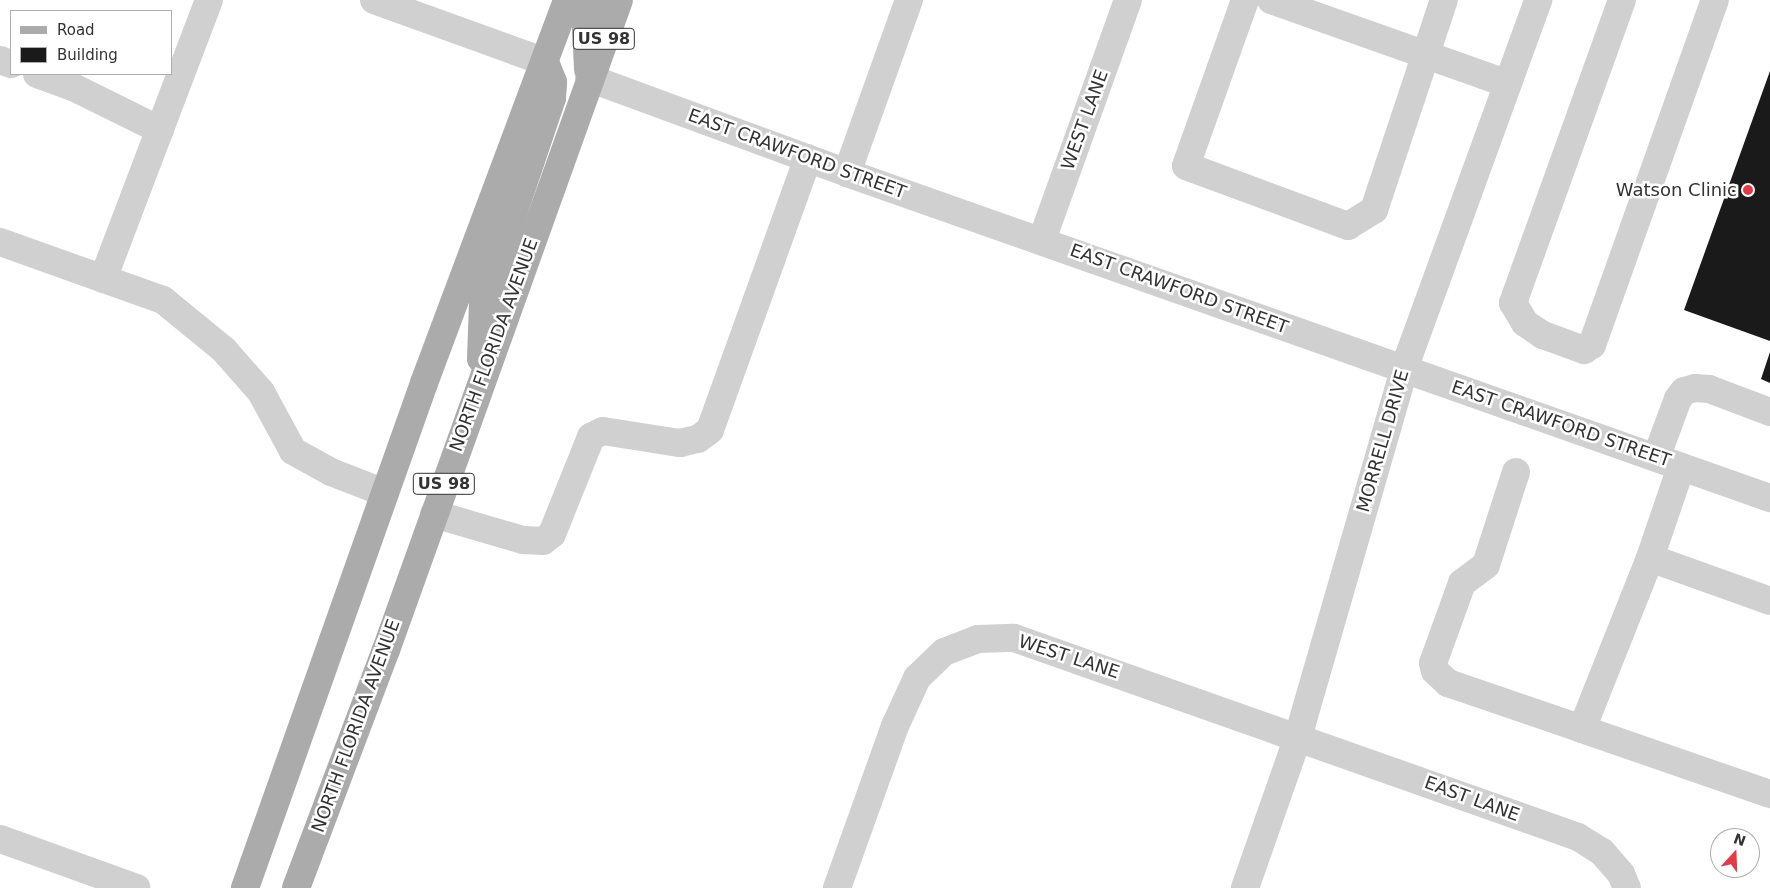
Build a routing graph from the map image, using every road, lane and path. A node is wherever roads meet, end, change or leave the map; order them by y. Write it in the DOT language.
graph roads {
  1 [pos="209,0"];
  2 [pos="567,0"];
  3 [pos="595,0"];
  4 [pos="619,0"];
  5 [pos="909,0"];
  6 [pos="1128,0"];
  7 [pos="1245,0"];
  8 [pos="1271,0"];
  9 [pos="1444,0"];
  10 [pos="1538,0"];
  11 [pos="1622,0"];
  12 [pos="1715,0"];
  13 [pos="388,2"];
  14 [pos="1426,54"];
  15 [pos="544,62"];
  16 [pos="40,75"];
  17 [pos="589,78"];
  18 [pos="1508,84"];
  19 [pos="160,130"];
  20 [pos="808,158"];
  21 [pos="847,173"];
  22 [pos="1042,240"];
  23 [pos="0,242"];
  24 [pos="104,279"];
  25 [pos="1404,369"];
  26 [pos="480,385"];
  27 [pos="1770,412"];
  28 [pos="1656,458"];
  29 [pos="1682,467"];
  30 [pos="1516,472"];
  31 [pos="385,493"];
  32 [pos="1770,498"];
  33 [pos="434,514"];
  34 [pos="1650,558"];
  35 [pos="1770,601"];
  36 [pos="1582,729"];
  37 [pos="1298,737"];
  38 [pos="1770,794"];
  39 [pos="2,845"];
  40 [pos="137,888"];
  41 [pos="245,888"];
  42 [pos="296,888"];
  43 [pos="837,888"];
  44 [pos="1245,888"];
  45 [pos="1627,888"];
  1 -- 19 [label="street"];
  2 -- 15 [label="main road, US 98"];
  3 -- 17 [label="main road"];
  4 -- 17 [label="main road, NORTH FLORIDA AVENUE / US 98"];
  5 -- 21 [label="street"];
  6 -- 22 [label="street, WEST LANE"];
  7 -- 14 [label="street"];
  8 -- 14 [label="street"];
  9 -- 14 [label="street"];
  10 -- 18 [label="street, MORRELL DRIVE"];
  11 -- 12 [label="street"];
  13 -- 15 [label="street"];
  14 -- 18 [label="street"];
  15 -- 26 [label="main road"];
  15 -- 31 [label="main road, US 98"];
  16 -- 19 [label="street"];
  17 -- 20 [label="street, EAST CRAWFORD STREET"];
  17 -- 26 [label="main road, NORTH FLORIDA AVENUE / US 98"];
  18 -- 25 [label="street, MORRELL DRIVE"];
  19 -- 24 [label="street"];
  20 -- 21 [label="street, EAST CRAWFORD STREET"];
  20 -- 33 [label="street"];
  21 -- 22 [label="street, EAST CRAWFORD STREET"];
  22 -- 25 [label="street, EAST CRAWFORD STREET"];
  23 -- 24 [label="street"];
  24 -- 31 [label="street"];
  25 -- 28 [label="street, EAST CRAWFORD STREET"];
  25 -- 37 [label="street, MORRELL DRIVE"];
  26 -- 33 [label="main road, NORTH FLORIDA AVENUE / US 98"];
  27 -- 28 [label="street"];
  28 -- 29 [label="street, EAST CRAWFORD STREET"];
  29 -- 32 [label="street, EAST CRAWFORD STREET"];
  29 -- 34 [label="street"];
  30 -- 36 [label="street"];
  31 -- 41 [label="main road, US 98"];
  33 -- 42 [label="main road, NORTH FLORIDA AVENUE / US 98"];
  34 -- 35 [label="street"];
  34 -- 36 [label="street"];
  36 -- 38 [label="street"];
  37 -- 43 [label="street, WEST LANE"];
  37 -- 44 [label="street, MORRELL DRIVE"];
  37 -- 45 [label="street, EAST LANE"];
  39 -- 40 [label="street"];
}
